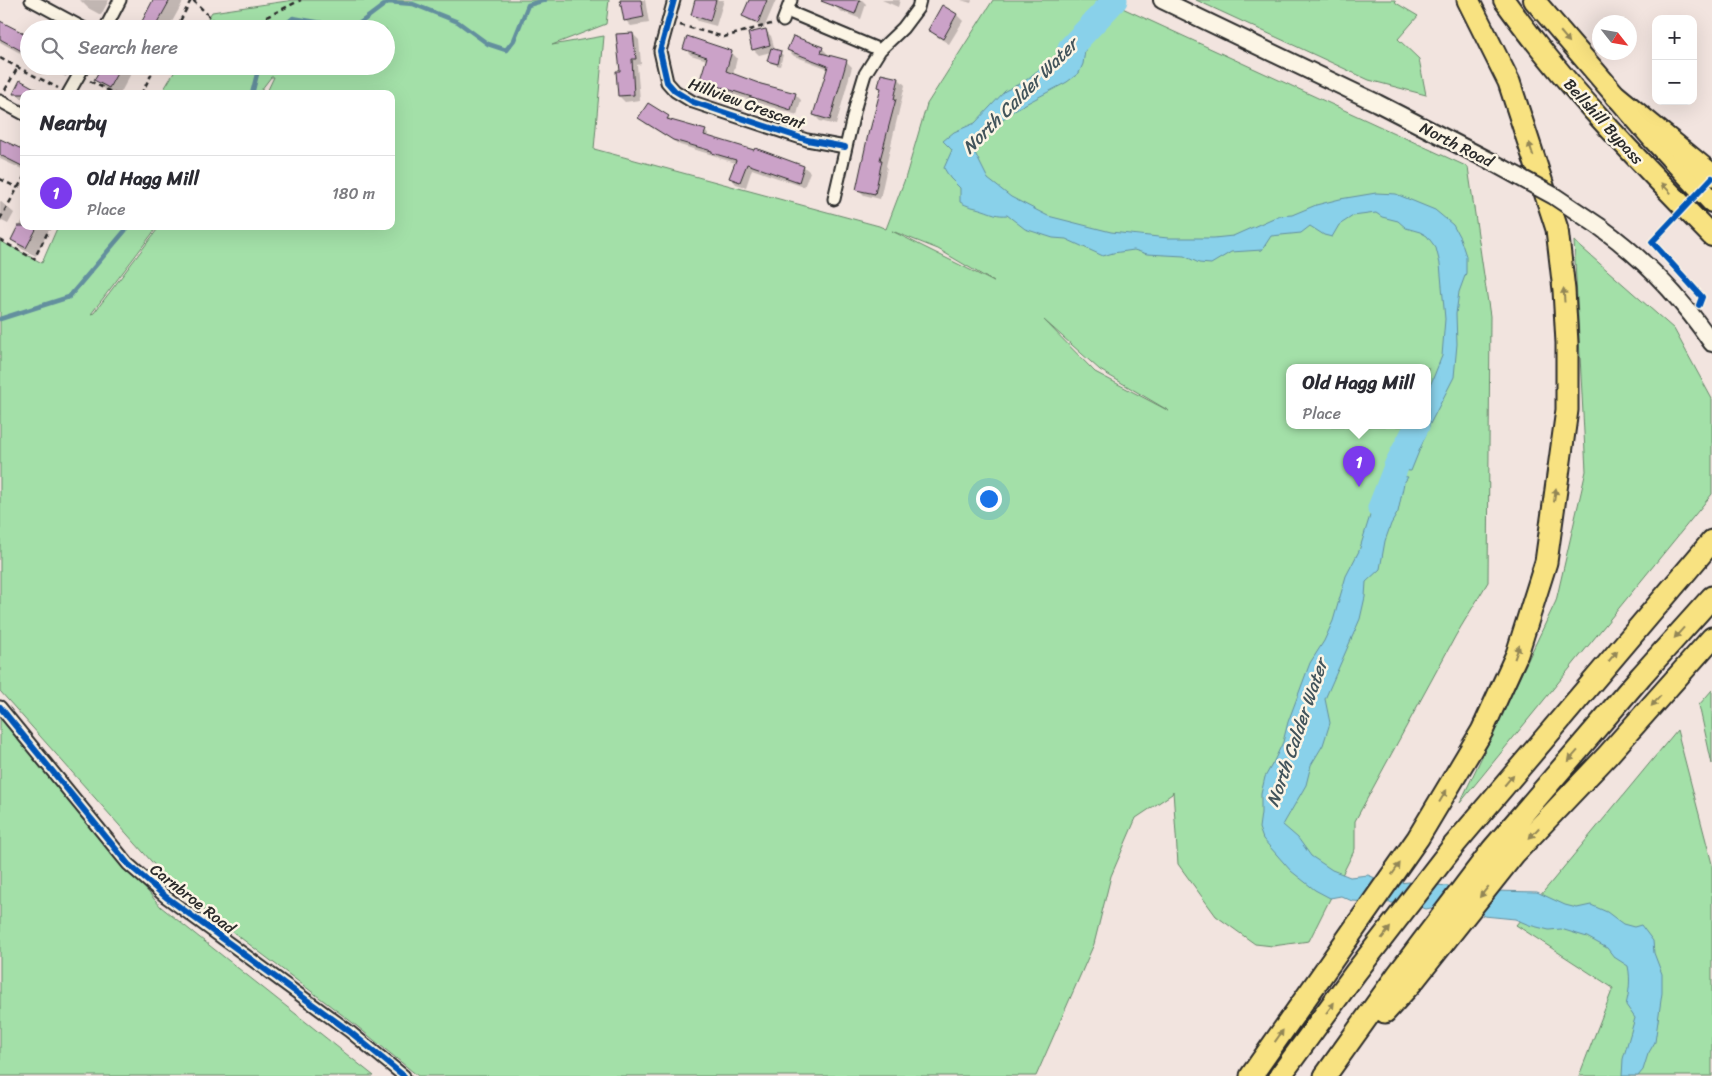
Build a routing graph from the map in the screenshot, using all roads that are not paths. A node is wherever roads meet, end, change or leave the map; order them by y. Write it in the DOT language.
graph roads {
  1 [pos="31,0"];
  2 [pos="120,0"];
  3 [pos="674,0"];
  4 [pos="920,0"];
  5 [pos="1162,0"];
  6 [pos="1468,0"];
  7 [pos="1504,0"];
  8 [pos="1534,0"];
  9 [pos="787,10"];
  10 [pos="68,20"];
  11 [pos="110,20"];
  12 [pos="880,50"];
  13 [pos="80,75"];
  14 [pos="70,90"];
  15 [pos="1616,96"];
  16 [pos="2,97"];
  17 [pos="20,111"];
  18 [pos="845,147"];
  19 [pos="1712,175"];
  20 [pos="834,199"];
  21 [pos="1712,202"];
  22 [pos="1712,236"];
  23 [pos="1712,343"];
  24 [pos="1712,541"];
  25 [pos="1712,597"];
  26 [pos="1712,638"];
  27 [pos="0,706"];
  28 [pos="1406,977"];
  29 [pos="404,1076"];
  30 [pos="1251,1076"];
  31 [pos="1280,1076"];
  32 [pos="1325,1076"];
  33 [pos="1329,1076"];
  1 -- 10 [label="street"];
  2 -- 11 [label="street"];
  3 -- 18 [label="street, Hillview Crescent"];
  4 -- 12 [label="street"];
  5 -- 23 [label="main road, North Road, bridge"];
  30 -- 6 [label="highway, one-way"];
  22 -- 7 [label="highway, Bellshill Bypass, one-way"];
  8 -- 15 [label="highway, Bellshill Bypass, one-way"];
  9 -- 12 [label="street"];
  12 -- 18 [label="street"];
  13 -- 14 [label="street"];
  15 -- 19 [label="highway"];
  15 -- 21 [label="highway, Bellshill Bypass"];
  16 -- 17 [label="street"];
  18 -- 20 [label="street"];
  31 -- 24 [label="highway, one-way"];
  25 -- 28 [label="highway, one-way"];
  26 -- 28 [label="highway, one-way"];
  27 -- 29 [label="street, Carnbroe Road"];
  28 -- 32 [label="highway"];
  28 -- 33 [label="highway"];
}
